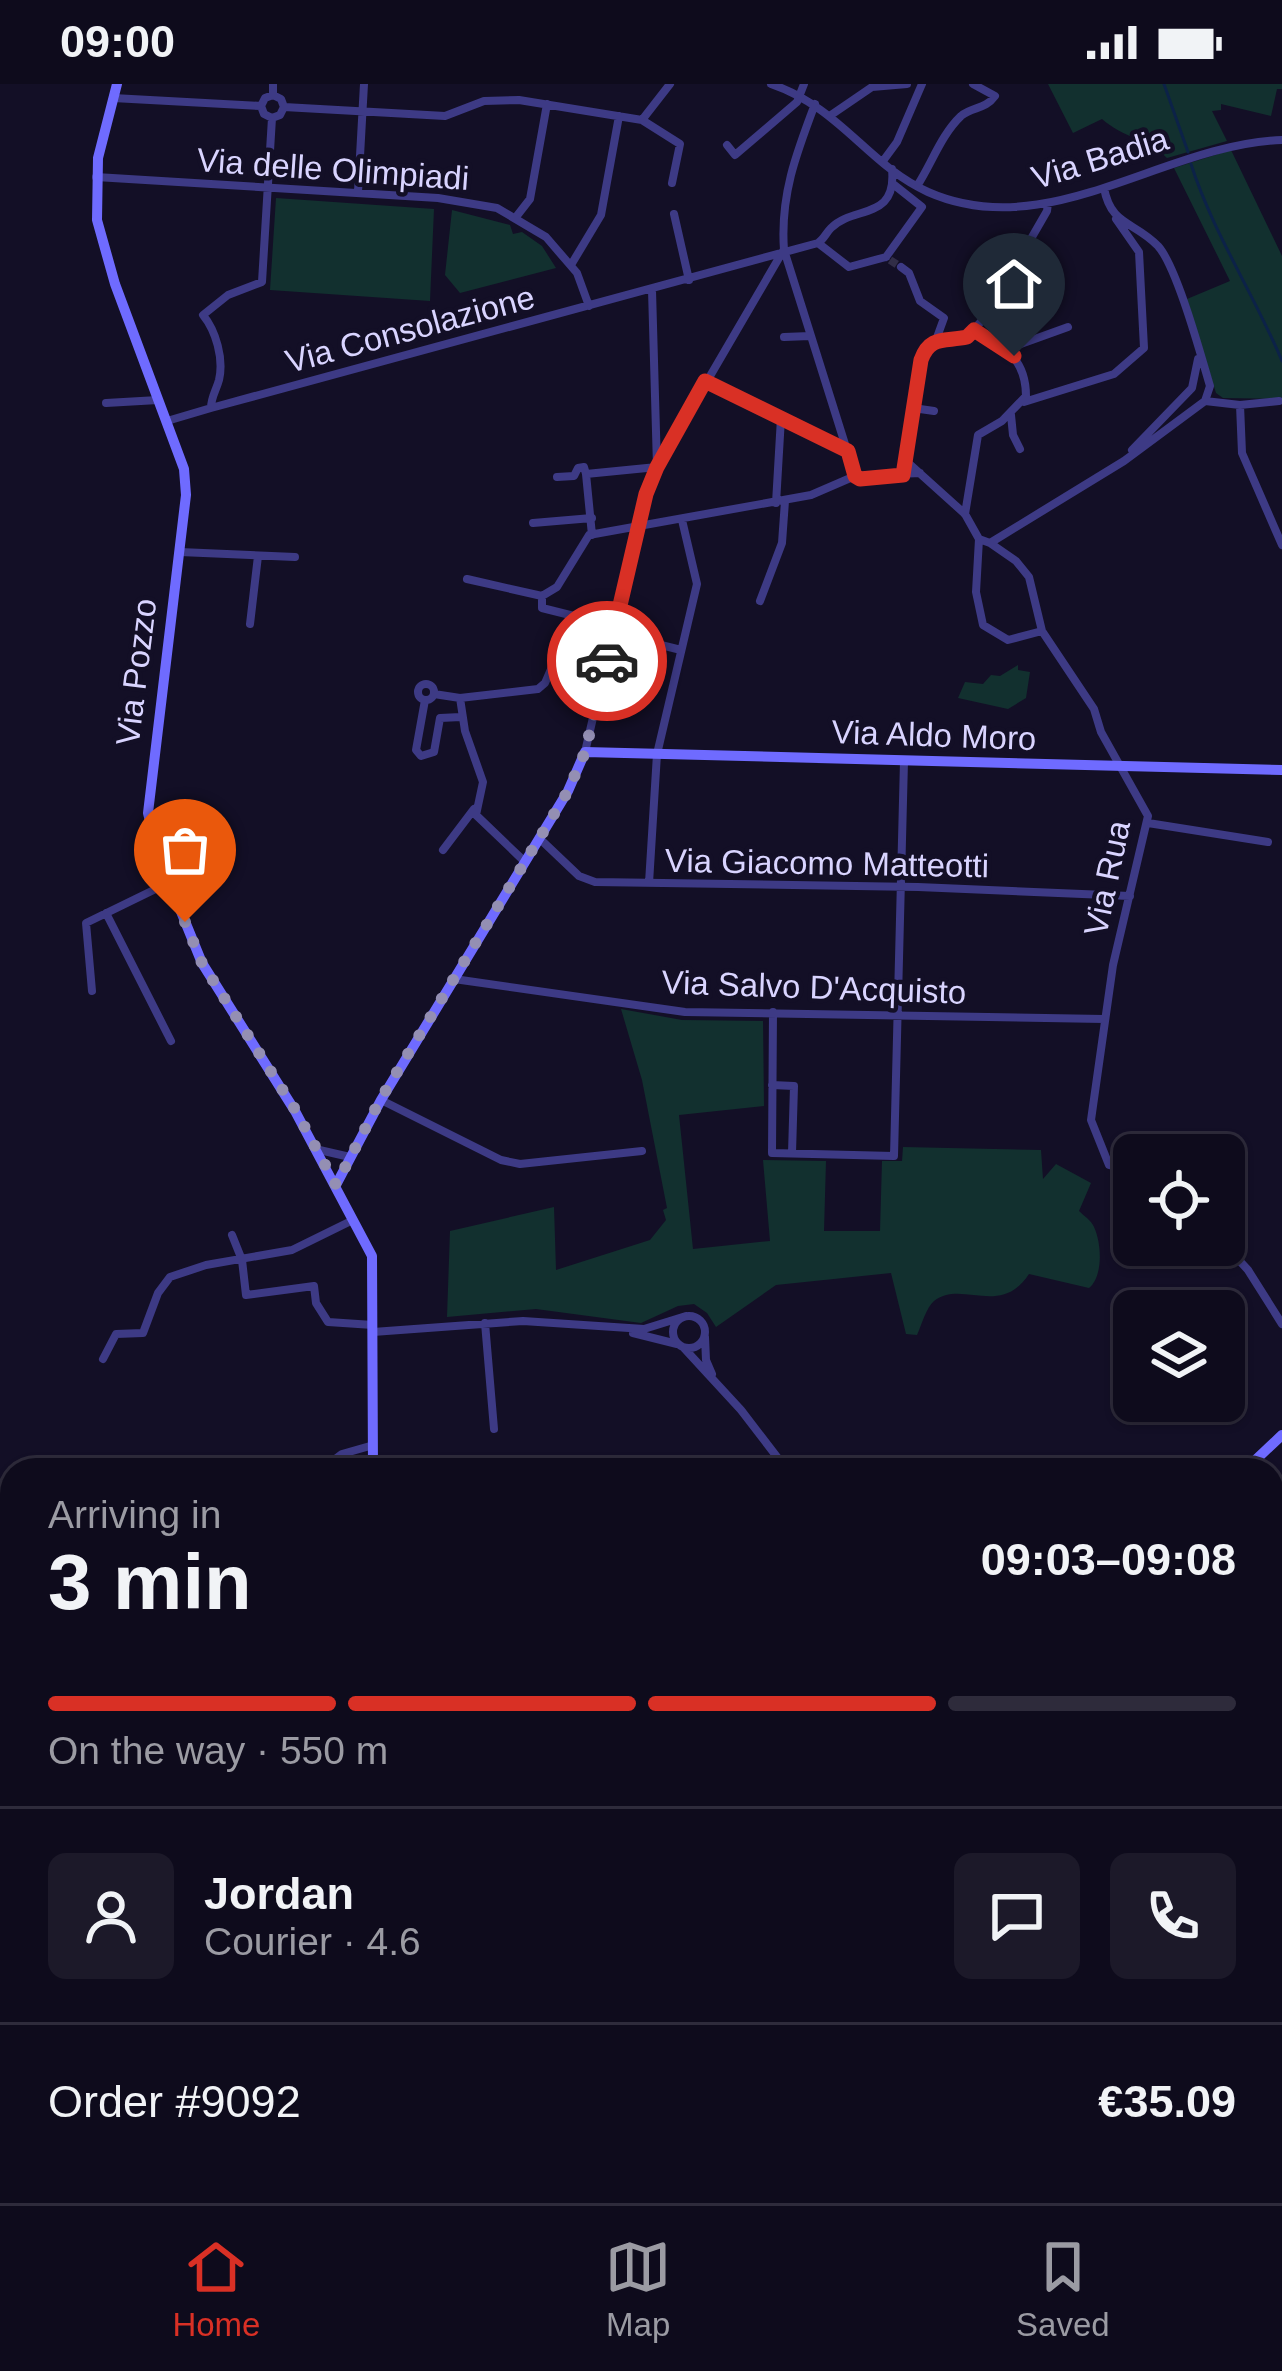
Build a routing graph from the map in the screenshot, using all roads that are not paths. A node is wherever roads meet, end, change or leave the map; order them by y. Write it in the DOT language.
graph roads {
  1 [pos="117,84"];
  2 [pos="364,84"];
  3 [pos="670,84"];
  4 [pos="771,84"];
  5 [pos="805,84"];
  6 [pos="907,84"];
  7 [pos="922,84"];
  8 [pos="973,84"];
  9 [pos="273,89"];
  10 [pos="113,98"];
  11 [pos="800,99"];
  12 [pos="547,104"];
  13 [pos="815,104"];
  14 [pos="257,105"];
  15 [pos="288,107"];
  16 [pos="362,111"];
  17 [pos="831,115"];
  18 [pos="619,116"];
  19 [pos="642,120"];
  20 [pos="272,122"];
  21 [pos="1282,140"];
  22 [pos="727,145"];
  23 [pos="883,161"];
  24 [pos="892,169"];
  25 [pos="96,176"];
  26 [pos="673,183"];
  27 [pos="892,184"];
  28 [pos="268,186"];
  29 [pos="917,186"];
  30 [pos="1105,188"];
  31 [pos="358,192"];
  32 [pos="1048,203"];
  33 [pos="674,214"];
  34 [pos="516,217"];
  35 [pos="1115,218"];
  36 [pos="818,243"];
  37 [pos="784,250"];
  38 [pos="571,266"];
  39 [pos="901,267"];
  40 [pos="689,280"];
  41 [pos="652,290"];
  42 [pos="589,306"];
  43 [pos="1068,327"];
  44 [pos="974,330"];
  45 [pos="810,336"];
  46 [pos="784,338"];
  47 [pos="936,340"];
  48 [pos="1198,348"];
  49 [pos="1010,352"];
  50 [pos="705,381"];
  51 [pos="1192,388"];
  52 [pos="1207,396"];
  53 [pos="158,400"];
  54 [pos="1279,401"];
  55 [pos="1024,402"];
  56 [pos="106,403"];
  57 [pos="1240,405"];
  58 [pos="212,408"];
  59 [pos="913,408"];
  60 [pos="934,411"];
  61 [pos="1011,413"];
  62 [pos="781,418"];
  63 [pos="166,421"];
  64 [pos="1164,425"];
  65 [pos="1020,449"];
  66 [pos="848,451"];
  67 [pos="905,460"];
  68 [pos="657,467"];
  69 [pos="921,473"];
  70 [pos="586,475"];
  71 [pos="903,475"];
  72 [pos="855,476"];
  73 [pos="557,477"];
  74 [pos="781,502"];
  75 [pos="965,514"];
  76 [pos="592,518"];
  77 [pos="682,520"];
  78 [pos="533,523"];
  79 [pos="637,529"];
  80 [pos="592,535"];
  81 [pos="985,541"];
  82 [pos="1282,545"];
  83 [pos="180,552"];
  84 [pos="258,556"];
  85 [pos="295,557"];
  86 [pos="467,579"];
  87 [pos="542,596"];
  88 [pos="760,601"];
  89 [pos="618,614"];
  90 [pos="574,616"];
  91 [pos="250,624"];
  92 [pos="1042,631"];
  93 [pos="653,643"];
  94 [pos="681,650"];
  95 [pos="460,698"];
  96 [pos="461,717"];
  97 [pos="585,752"];
  98 [pos="657,754"];
  99 [pos="904,761"];
  100 [pos="1120,767"];
  101 [pos="1282,770"];
  102 [pos="475,808"];
  103 [pos="1148,823"];
  104 [pos="539,838"];
  105 [pos="1268,842"];
  106 [pos="442,850"];
  107 [pos="524,861"];
  108 [pos="168,883"];
  109 [pos="649,883"];
  110 [pos="901,886"];
  111 [pos="1130,896"];
  112 [pos="106,913"];
  113 [pos="452,979"];
  114 [pos="92,991"];
  115 [pos="773,1012"];
  116 [pos="897,1015"];
  117 [pos="1104,1019"];
  118 [pos="171,1040"];
  119 [pos="772,1085"];
  120 [pos="380,1100"];
  121 [pos="315,1149"];
  122 [pos="642,1151"];
  123 [pos="792,1153"];
  124 [pos="352,1157"];
  125 [pos="1113,1166"];
  126 [pos="336,1185"];
  127 [pos="354,1220"];
  128 [pos="232,1234"];
  129 [pos="242,1260"];
  130 [pos="1244,1266"];
  131 [pos="686,1316"];
  132 [pos="485,1323"];
  133 [pos="1282,1324"];
  134 [pos="614,1328"];
  135 [pos="373,1329"];
  136 [pos="705,1336"];
  137 [pos="682,1346"];
  138 [pos="103,1360"];
  139 [pos="720,1385"];
  140 [pos="494,1429"];
  141 [pos="1282,1435"];
  142 [pos="370,1446"];
  143 [pos="337,1458"];
  144 [pos="372,1458"];
  145 [pos="778,1458"];
  146 [pos="1258,1458"];
  1 -- 10 [label="street, Via Pozzo"];
  2 -- 16 [label="street"];
  3 -- 19 [label="street"];
  4 -- 11 [label="street, Via Badia"];
  5 -- 11 [label="street"];
  6 -- 17 [label="street"];
  7 -- 23 [label="street"];
  8 -- 29 [label="street"];
  9 -- 14 [label="street"];
  9 -- 15 [label="street"];
  10 -- 14 [label="street"];
  10 -- 25 [label="street, Via Pozzo"];
  11 -- 13 [label="street, Via Badia"];
  11 -- 22 [label="street"];
  12 -- 16 [label="street"];
  12 -- 18 [label="street"];
  12 -- 34 [label="street"];
  13 -- 17 [label="street, Via Badia"];
  13 -- 37 [label="street"];
  14 -- 20 [label="street"];
  15 -- 16 [label="street"];
  15 -- 20 [label="street"];
  16 -- 31 [label="street"];
  17 -- 23 [label="street, Via Badia"];
  18 -- 19 [label="street"];
  18 -- 38 [label="street"];
  19 -- 26 [label="street"];
  20 -- 28 [label="street"];
  21 -- 30 [label="street, Via Badia"];
  23 -- 24 [label="street, Via Badia"];
  24 -- 27 [label="street"];
  24 -- 29 [label="street, Via Badia"];
  25 -- 28 [label="street, Via delle Olimpiadi"];
  25 -- 53 [label="street, Via Pozzo"];
  27 -- 36 [label="street"];
  27 -- 36 [label="street"];
  28 -- 31 [label="street, Via delle Olimpiadi"];
  28 -- 58 [label="street"];
  29 -- 32 [label="street, Via Badia"];
  30 -- 32 [label="street, Via Badia"];
  30 -- 35 [label="street"];
  31 -- 34 [label="street, Via delle Olimpiadi"];
  32 -- 44 [label="street"];
  33 -- 40 [label="street"];
  34 -- 38 [label="street, Via delle Olimpiadi"];
  35 -- 48 [label="street"];
  35 -- 55 [label="street"];
  36 -- 37 [label="street, Via Consolazione"];
  37 -- 40 [label="street, Via Consolazione"];
  37 -- 45 [label="street"];
  37 -- 50 [label="street"];
  38 -- 42 [label="street, Via delle Olimpiadi"];
  39 -- 47 [label="street"];
  40 -- 41 [label="street, Via Consolazione"];
  41 -- 42 [label="street, Via Consolazione"];
  41 -- 68 [label="street"];
  42 -- 58 [label="street, Via Consolazione"];
  43 -- 49 [label="street"];
  44 -- 47 [label="street"];
  44 -- 49 [label="street"];
  45 -- 46 [label="street"];
  45 -- 66 [label="street"];
  47 -- 59 [label="street"];
  48 -- 51 [label="street"];
  48 -- 52 [label="street"];
  49 -- 55 [label="street"];
  50 -- 62 [label="street"];
  50 -- 68 [label="street"];
  51 -- 52 [label="street"];
  51 -- 64 [label="street"];
  52 -- 57 [label="street"];
  52 -- 64 [label="street"];
  53 -- 56 [label="street"];
  53 -- 63 [label="street, Via Pozzo"];
  54 -- 57 [label="street"];
  55 -- 61 [label="street"];
  57 -- 82 [label="street"];
  58 -- 63 [label="street, Via Consolazione"];
  59 -- 60 [label="street"];
  59 -- 67 [label="street"];
  61 -- 65 [label="street"];
  61 -- 75 [label="street"];
  62 -- 66 [label="street"];
  62 -- 74 [label="street"];
  63 -- 83 [label="street, Via Pozzo"];
  64 -- 81 [label="street"];
  66 -- 72 [label="street"];
  67 -- 69 [label="street, Via Rua"];
  67 -- 71 [label="street"];
  68 -- 70 [label="street"];
  68 -- 79 [label="street"];
  69 -- 71 [label="street"];
  69 -- 75 [label="street, Via Rua"];
  70 -- 73 [label="street"];
  70 -- 76 [label="street"];
  71 -- 72 [label="street"];
  72 -- 74 [label="street"];
  74 -- 77 [label="street"];
  74 -- 88 [label="street"];
  75 -- 81 [label="street, Via Rua"];
  76 -- 78 [label="street"];
  76 -- 80 [label="street"];
  77 -- 79 [label="street"];
  77 -- 94 [label="street"];
  79 -- 80 [label="street"];
  79 -- 89 [label="street"];
  80 -- 87 [label="street"];
  81 -- 92 [label="street, Via Rua"];
  81 -- 92 [label="street"];
  83 -- 84 [label="street"];
  83 -- 108 [label="street, Via Pozzo"];
  84 -- 85 [label="street"];
  84 -- 91 [label="street"];
  86 -- 87 [label="street"];
  87 -- 90 [label="street"];
  89 -- 90 [label="street"];
  89 -- 97 [label="street"];
  90 -- 95 [label="street"];
  92 -- 100 [label="street, Via Rua"];
  93 -- 94 [label="street"];
  94 -- 98 [label="street"];
  95 -- 96 [label="street"];
  95 -- 96 [label="street"];
  96 -- 102 [label="street"];
  97 -- 98 [label="street, Via Aldo Moro"];
  97 -- 104 [label="street"];
  98 -- 99 [label="street, Via Aldo Moro"];
  98 -- 109 [label="street"];
  99 -- 100 [label="street, Via Aldo Moro"];
  99 -- 110 [label="street"];
  100 -- 101 [label="street, Via Aldo Moro"];
  100 -- 103 [label="street, Via Rua"];
  102 -- 106 [label="street"];
  102 -- 107 [label="street"];
  103 -- 105 [label="street"];
  103 -- 111 [label="street, Via Rua"];
  104 -- 107 [label="street"];
  104 -- 109 [label="street, Via Giacomo Matteotti"];
  107 -- 113 [label="street"];
  108 -- 112 [label="street"];
  108 -- 121 [label="street, Via Pozzo"];
  109 -- 110 [label="street, Via Giacomo Matteotti"];
  110 -- 111 [label="street, Via Giacomo Matteotti"];
  110 -- 116 [label="street"];
  111 -- 117 [label="street, Via Rua"];
  112 -- 114 [label="street"];
  112 -- 118 [label="street"];
  113 -- 115 [label="street, Via Salvo D'Acquisto"];
  113 -- 120 [label="street"];
  115 -- 116 [label="street, Via Salvo D'Acquisto"];
  115 -- 119 [label="street"];
  116 -- 117 [label="street, Via Salvo D'Acquisto"];
  116 -- 123 [label="street"];
  117 -- 125 [label="street, Via Rua"];
  119 -- 123 [label="street"];
  119 -- 123 [label="street"];
  120 -- 122 [label="street"];
  120 -- 124 [label="street"];
  121 -- 124 [label="street"];
  121 -- 126 [label="street, Via Pozzo"];
  124 -- 126 [label="street"];
  126 -- 127 [label="street, Via Pozzo"];
  127 -- 129 [label="street"];
  127 -- 135 [label="street, Via Pozzo"];
  128 -- 129 [label="street"];
  129 -- 135 [label="street"];
  129 -- 138 [label="street"];
  130 -- 133 [label="street"];
  131 -- 134 [label="street"];
  131 -- 136 [label="street"];
  131 -- 137 [label="street"];
  132 -- 134 [label="street"];
  132 -- 135 [label="street"];
  132 -- 140 [label="street"];
  134 -- 137 [label="street"];
  135 -- 142 [label="street, Via Pozzo"];
  136 -- 137 [label="street"];
  136 -- 139 [label="street"];
  137 -- 139 [label="street"];
  139 -- 145 [label="street"];
  141 -- 146 [label="street"];
  142 -- 143 [label="street"];
  142 -- 144 [label="street, Via Pozzo"];
}
